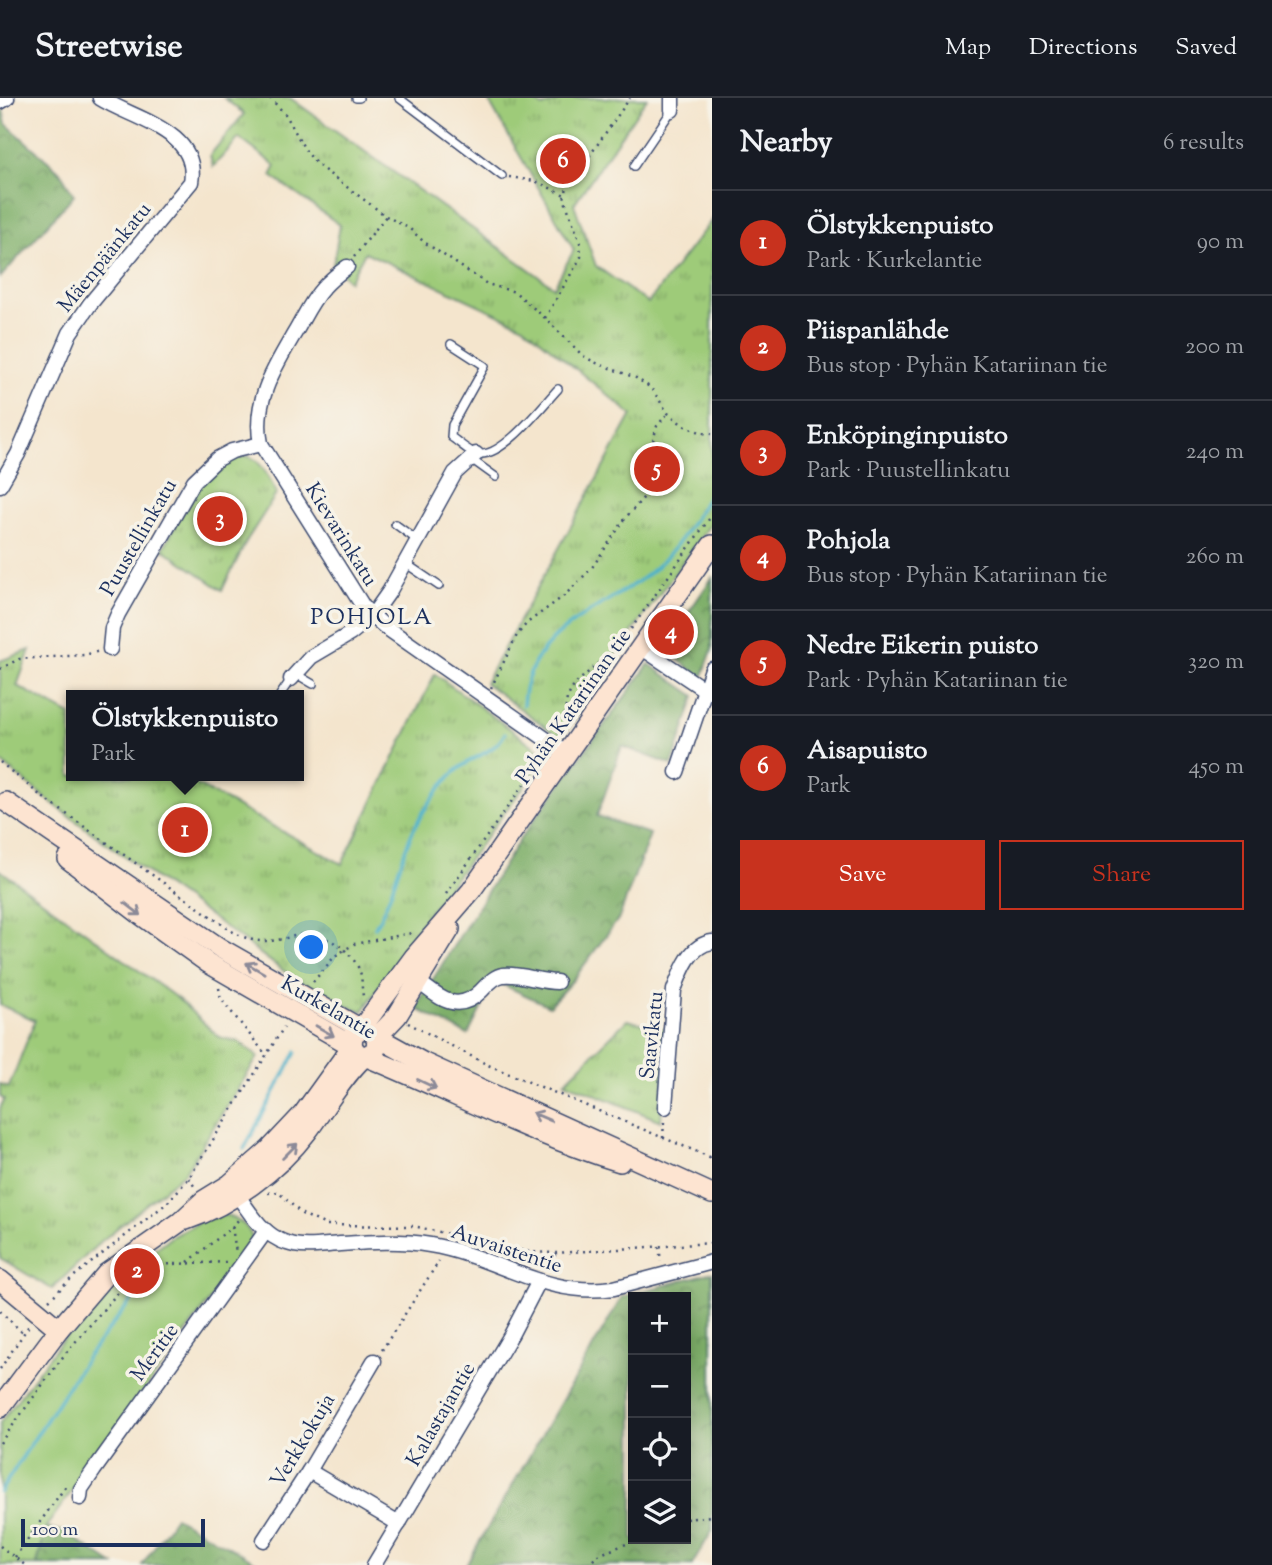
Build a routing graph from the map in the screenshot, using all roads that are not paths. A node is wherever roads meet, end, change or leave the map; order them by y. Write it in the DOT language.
graph roads {
  1 [pos="7,98"];
  2 [pos="100,98"];
  3 [pos="399,98"];
  4 [pos="0,102"];
  5 [pos="672,104"];
  6 [pos="634,166"];
  7 [pos="502,176"];
  8 [pos="347,267"];
  9 [pos="451,344"];
  10 [pos="558,389"];
  11 [pos="261,444"];
  12 [pos="473,456"];
  13 [pos="496,477"];
  14 [pos="0,485"];
  15 [pos="395,524"];
  16 [pos="418,541"];
  17 [pos="712,545"];
  18 [pos="405,563"];
  19 [pos="439,586"];
  20 [pos="372,616"];
  21 [pos="642,648"];
  22 [pos="110,649"];
  23 [pos="712,669"];
  24 [pos="294,676"];
  25 [pos="313,684"];
  26 [pos="284,690"];
  27 [pos="705,690"];
  28 [pos="559,749"];
  29 [pos="677,772"];
  30 [pos="3,799"];
  31 [pos="712,942"];
  32 [pos="412,976"];
  33 [pos="557,982"];
  34 [pos="364,1042"];
  35 [pos="665,1107"];
  36 [pos="712,1194"];
  37 [pos="238,1196"];
  38 [pos="266,1231"];
  39 [pos="712,1262"];
  40 [pos="0,1280"];
  41 [pos="539,1281"];
  42 [pos="59,1329"];
  43 [pos="374,1361"];
  44 [pos="0,1408"];
  45 [pos="309,1471"];
  46 [pos="80,1497"];
  47 [pos="399,1524"];
  48 [pos="264,1540"];
  49 [pos="374,1565"];
  1 -- 4 [label="street"];
  2 -- 14 [label="street, Mäenpäänkatu"];
  3 -- 7 [label="lane"];
  5 -- 6 [label="lane"];
  8 -- 11 [label="street"];
  9 -- 12 [label="lane"];
  10 -- 12 [label="lane"];
  11 -- 20 [label="street, Kievarinkatu"];
  11 -- 22 [label="street, Puustellinkatu"];
  12 -- 13 [label="lane"];
  12 -- 16 [label="street"];
  15 -- 16 [label="lane"];
  16 -- 18 [label="street"];
  17 -- 21 [label="street, Pyhän Katariinan tie"];
  18 -- 19 [label="lane"];
  18 -- 20 [label="street"];
  20 -- 24 [label="street"];
  20 -- 28 [label="street, Kievarinkatu"];
  21 -- 27 [label="street"];
  21 -- 28 [label="street, Pyhän Katariinan tie"];
  23 -- 27 [label="street"];
  24 -- 25 [label="lane"];
  24 -- 26 [label="lane"];
  27 -- 29 [label="street"];
  28 -- 32 [label="street, Pyhän Katariinan tie"];
  30 -- 34 [label="street, Kurkelantie"];
  31 -- 35 [label="street, Saavikatu"];
  32 -- 33 [label="street"];
  32 -- 34 [label="street, Pyhän Katariinan tie"];
  32 -- 34 [label="street, Pyhän Katariinan tie"];
  34 -- 36 [label="street, Kurkelantie"];
  34 -- 37 [label="street, Pyhän Katariinan tie"];
  37 -- 38 [label="street, Auvaistentie"];
  37 -- 42 [label="street, Pyhän Katariinan tie"];
  38 -- 41 [label="street, Auvaistentie"];
  38 -- 46 [label="street, Meritie"];
  39 -- 41 [label="street, Auvaistentie"];
  40 -- 42 [label="street"];
  41 -- 47 [label="street, Kalastajantie"];
  42 -- 44 [label="street, Pyhän Katariinan tie"];
  43 -- 45 [label="street, Verkkokuja"];
  45 -- 47 [label="street"];
  45 -- 48 [label="street, Verkkokuja"];
  47 -- 49 [label="street, Kalastajantie"];
}
